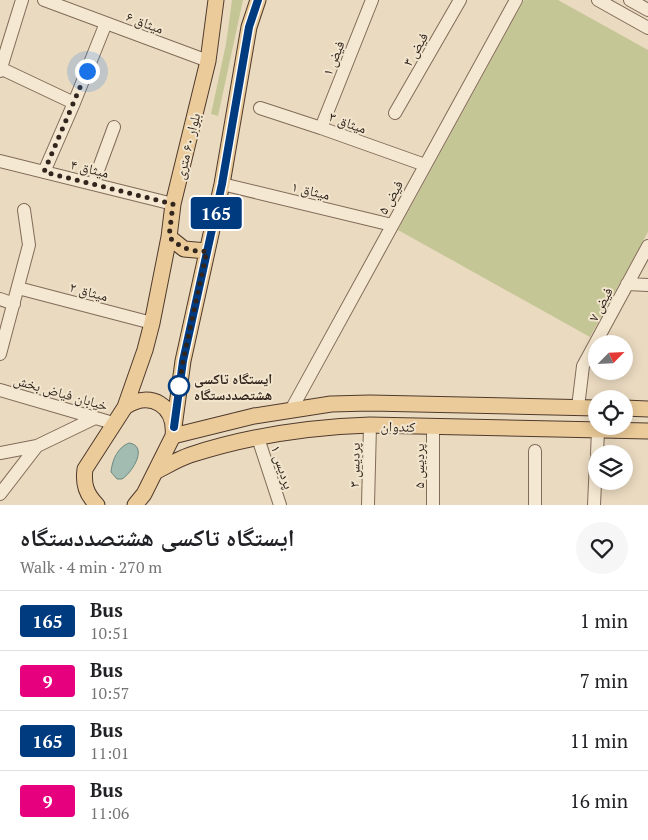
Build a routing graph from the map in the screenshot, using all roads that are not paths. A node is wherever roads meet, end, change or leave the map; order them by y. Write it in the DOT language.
graph roads {
  1 [pos="22,0"];
  2 [pos="44,0"];
  3 [pos="216,0"];
  4 [pos="258,0"];
  5 [pos="372,0"];
  6 [pos="460,0"];
  7 [pos="516,0"];
  8 [pos="598,0"];
  9 [pos="633,1"];
  10 [pos="648,10"];
  11 [pos="106,23"];
  12 [pos="648,28"];
  13 [pos="208,62"];
  14 [pos="0,69"];
  15 [pos="74,103"];
  16 [pos="260,108"];
  17 [pos="395,113"];
  18 [pos="114,126"];
  19 [pos="321,128"];
  20 [pos="0,161"];
  21 [pos="425,165"];
  22 [pos="44,172"];
  23 [pos="93,184"];
  24 [pos="222,184"];
  25 [pos="173,204"];
  26 [pos="24,210"];
  27 [pos="392,225"];
  28 [pos="169,237"];
  29 [pos="648,246"];
  30 [pos="207,251"];
  31 [pos="627,284"];
  32 [pos="648,285"];
  33 [pos="18,288"];
  34 [pos="0,299"];
  35 [pos="14,304"];
  36 [pos="152,323"];
  37 [pos="0,354"];
  38 [pos="0,390"];
  39 [pos="125,407"];
  40 [pos="578,407"];
  41 [pos="588,408"];
  42 [pos="633,408"];
  43 [pos="648,409"];
  44 [pos="291,410"];
  45 [pos="95,418"];
  46 [pos="113,423"];
  47 [pos="370,425"];
  48 [pos="433,427"];
  49 [pos="588,428"];
  50 [pos="633,430"];
  51 [pos="648,431"];
  52 [pos="173,432"];
  53 [pos="258,438"];
  54 [pos="37,446"];
  55 [pos="535,451"];
  56 [pos="0,452"];
  57 [pos="156,472"];
  58 [pos="595,490"];
  59 [pos="0,494"];
  60 [pos="97,505"];
  61 [pos="135,505"];
  62 [pos="280,505"];
  63 [pos="368,505"];
  64 [pos="433,505"];
  65 [pos="535,505"];
  66 [pos="594,505"];
  1 -- 14 [label="street"];
  2 -- 11 [label="street, میثاق ۶"];
  3 -- 13 [label="main road, بلوار ۶۰ متری"];
  4 -- 24 [label="main road"];
  5 -- 19 [label="street, فیض ۱"];
  6 -- 17 [label="street, فیض ۳"];
  7 -- 21 [label="street, فیض ۵"];
  8 -- 12 [label="street"];
  9 -- 10 [label="street"];
  11 -- 13 [label="street, میثاق ۶"];
  11 -- 15 [label="street"];
  13 -- 25 [label="main road, بلوار ۶۰ متری"];
  14 -- 15 [label="street"];
  15 -- 22 [label="street"];
  16 -- 19 [label="street, میثاق ۳"];
  18 -- 23 [label="street"];
  19 -- 21 [label="street, میثاق ۳"];
  20 -- 22 [label="street, میثاق ۴"];
  21 -- 27 [label="street, فیض ۵"];
  22 -- 23 [label="street, میثاق ۴"];
  23 -- 25 [label="street, میثاق ۴"];
  24 -- 27 [label="street, میثاق ۱"];
  24 -- 30 [label="main road"];
  25 -- 28 [label="main road, بلوار ۶۰ متری"];
  26 -- 33 [label="street"];
  27 -- 44 [label="street, فیض ۵"];
  28 -- 30 [label="main road"];
  28 -- 36 [label="main road, بلوار ۶۰ متری"];
  29 -- 31 [label="street, فیض ۷"];
  30 -- 52 [label="main road"];
  31 -- 32 [label="street"];
  31 -- 40 [label="street, فیض ۷"];
  33 -- 35 [label="street"];
  33 -- 36 [label="street, میثاق ۲"];
  34 -- 35 [label="street"];
  35 -- 37 [label="street"];
  36 -- 39 [label="main road, بلوار ۶۰ متری"];
  38 -- 45 [label="street, خیابان فیاض بخش"];
  39 -- 46 [label="main road, بلوار ۶۰ متری"];
  39 -- 52 [label="main road"];
  40 -- 41 [label="main road, کندوان"];
  40 -- 44 [label="main road, کندوان"];
  42 -- 43 [label="main road"];
  44 -- 52 [label="main road, کندوان"];
  45 -- 46 [label="street, خیابان فیاض بخش"];
  45 -- 54 [label="street"];
  46 -- 60 [label="main road, بلوار ۶۰ متری"];
  47 -- 48 [label="main road, کندوان"];
  47 -- 53 [label="main road, کندوان"];
  47 -- 63 [label="street, پردیس ۳"];
  48 -- 49 [label="main road, کندوان"];
  48 -- 64 [label="street, پردیس ۵"];
  50 -- 51 [label="main road, کندوان"];
  52 -- 57 [label="main road"];
  53 -- 57 [label="main road, کندوان"];
  53 -- 62 [label="street, پردیس ۱"];
  54 -- 56 [label="street"];
  54 -- 59 [label="street"];
  55 -- 65 [label="street"];
  57 -- 61 [label="main road"];
  58 -- 66 [label="street"];
}
